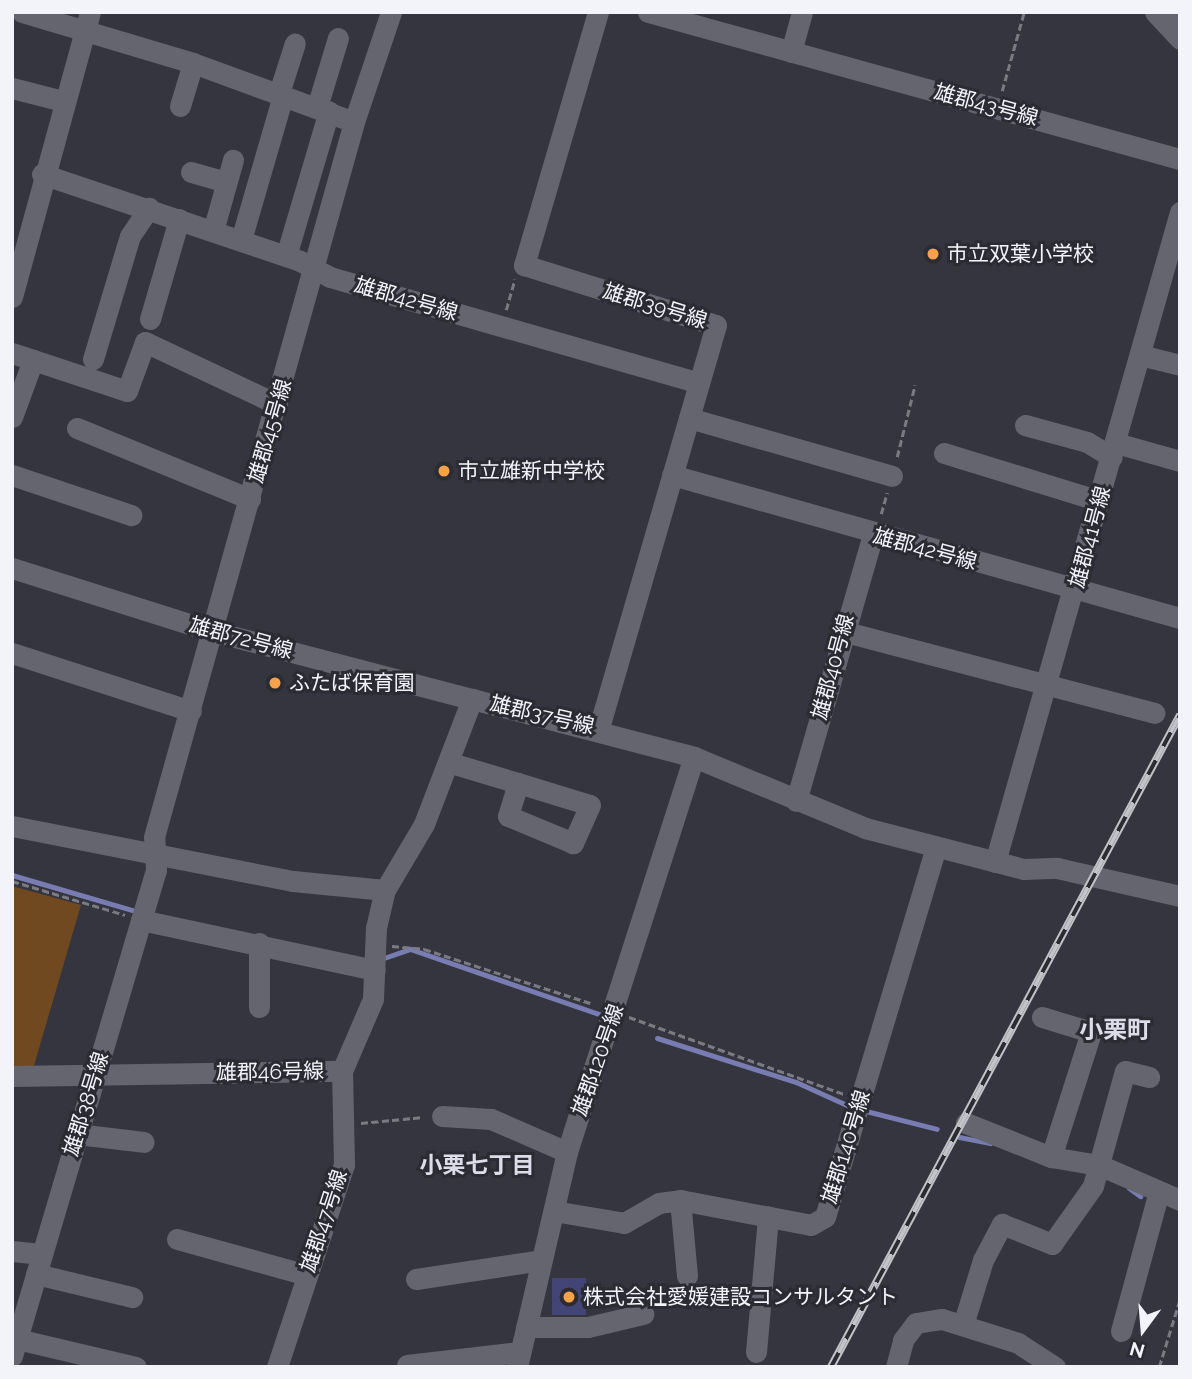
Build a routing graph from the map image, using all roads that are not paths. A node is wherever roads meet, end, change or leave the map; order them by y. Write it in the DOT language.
graph roads {
  1 [pos="22,12"];
  2 [pos="391,12"];
  3 [pos="598,12"];
  4 [pos="648,12"];
  5 [pos="802,12"];
  6 [pos="1156,12"];
  7 [pos="87,22"];
  8 [pos="338,38"];
  9 [pos="1180,39"];
  10 [pos="295,43"];
  11 [pos="791,52"];
  12 [pos="193,63"];
  13 [pos="12,88"];
  14 [pos="281,94"];
  15 [pos="63,102"];
  16 [pos="180,106"];
  17 [pos="323,109"];
  18 [pos="354,122"];
  19 [pos="1180,159"];
  20 [pos="233,160"];
  21 [pos="191,172"];
  22 [pos="42,174"];
  23 [pos="227,182"];
  24 [pos="149,208"];
  25 [pos="1179,216"];
  26 [pos="179,219"];
  27 [pos="213,231"];
  28 [pos="240,240"];
  29 [pos="286,256"];
  30 [pos="316,269"];
  31 [pos="12,297"];
  32 [pos="150,319"];
  33 [pos="1140,355"];
  34 [pos="22,357"];
  35 [pos="93,359"];
  36 [pos="1180,365"];
  37 [pos="699,383"];
  38 [pos="277,404"];
  39 [pos="12,417"];
  40 [pos="689,418"];
  41 [pos="1026,425"];
  42 [pos="77,428"];
  43 [pos="1114,450"];
  44 [pos="944,453"];
  45 [pos="1180,461"];
  46 [pos="12,475"];
  47 [pos="672,475"];
  48 [pos="892,475"];
  49 [pos="250,499"];
  50 [pos="1100,501"];
  51 [pos="131,515"];
  52 [pos="873,535"];
  53 [pos="12,568"];
  54 [pos="1075,592"];
  55 [pos="1180,618"];
  56 [pos="212,631"];
  57 [pos="842,631"];
  58 [pos="12,653"];
  59 [pos="1047,685"];
  60 [pos="472,699"];
  61 [pos="191,711"];
  62 [pos="1154,713"];
  63 [pos="599,729"];
  64 [pos="694,757"];
  65 [pos="451,763"];
  66 [pos="517,783"];
  67 [pos="796,801"];
  68 [pos="12,826"];
  69 [pos="936,848"];
  70 [pos="155,852"];
  71 [pos="995,862"];
  72 [pos="385,890"];
  73 [pos="1180,897"];
  74 [pos="141,920"];
  75 [pos="259,943"];
  76 [pos="375,970"];
  77 [pos="259,1007"];
  78 [pos="1042,1017"];
  79 [pos="342,1071"];
  80 [pos="12,1076"];
  81 [pos="93,1076"];
  82 [pos="1149,1077"];
  83 [pos="442,1116"];
  84 [pos="966,1123"];
  85 [pos="77,1134"];
  86 [pos="144,1142"];
  87 [pos="567,1152"];
  88 [pos="1051,1157"];
  89 [pos="1099,1165"];
  90 [pos="1158,1195"];
  91 [pos="680,1200"];
  92 [pos="1180,1200"];
  93 [pos="554,1212"];
  94 [pos="768,1217"];
  95 [pos="177,1239"];
  96 [pos="12,1251"];
  97 [pos="542,1260"];
  98 [pos="39,1264"];
  99 [pos="307,1275"];
  100 [pos="687,1276"];
  101 [pos="416,1279"];
  102 [pos="132,1297"];
  103 [pos="643,1314"];
  104 [pos="963,1325"];
  105 [pos="526,1327"];
  106 [pos="1121,1331"];
  107 [pos="15,1338"];
  108 [pos="756,1352"];
  109 [pos="519,1359"];
  110 [pos="407,1365"];
  111 [pos="136,1367"];
  112 [pos="277,1367"];
  113 [pos="896,1367"];
  114 [pos="1055,1367"];
  1 -- 7 [label="street"];
  2 -- 18 [label="street, 雄郡45号線"];
  3 -- 37 [label="street, 雄郡39号線"];
  4 -- 11 [label="street"];
  5 -- 11 [label="street"];
  6 -- 9 [label="street"];
  7 -- 12 [label="street"];
  7 -- 15 [label="street"];
  8 -- 17 [label="street"];
  10 -- 14 [label="street"];
  11 -- 19 [label="street, 雄郡43号線"];
  12 -- 14 [label="street"];
  12 -- 16 [label="street"];
  13 -- 15 [label="street"];
  14 -- 17 [label="street"];
  14 -- 28 [label="street"];
  15 -- 22 [label="street"];
  17 -- 18 [label="street"];
  17 -- 29 [label="street"];
  18 -- 30 [label="street, 雄郡45号線"];
  20 -- 23 [label="street"];
  21 -- 23 [label="street"];
  22 -- 24 [label="street, 雄郡42号線"];
  22 -- 31 [label="street"];
  23 -- 27 [label="street"];
  24 -- 26 [label="street, 雄郡42号線"];
  24 -- 35 [label="street"];
  25 -- 33 [label="street, 雄郡41号線"];
  26 -- 27 [label="street, 雄郡42号線"];
  26 -- 32 [label="street"];
  27 -- 28 [label="street, 雄郡42号線"];
  28 -- 29 [label="street, 雄郡42号線"];
  29 -- 30 [label="street, 雄郡42号線"];
  30 -- 37 [label="street, 雄郡42号線"];
  30 -- 38 [label="street, 雄郡45号線"];
  33 -- 36 [label="street"];
  33 -- 43 [label="street, 雄郡41号線"];
  34 -- 38 [label="street"];
  34 -- 39 [label="street"];
  37 -- 40 [label="street, 雄郡39号線"];
  38 -- 49 [label="street, 雄郡45号線"];
  40 -- 47 [label="street, 雄郡39号線"];
  40 -- 48 [label="street"];
  41 -- 43 [label="street"];
  42 -- 49 [label="street"];
  43 -- 45 [label="street"];
  43 -- 50 [label="street, 雄郡41号線"];
  44 -- 50 [label="street"];
  46 -- 51 [label="street"];
  47 -- 52 [label="street, 雄郡42号線"];
  47 -- 63 [label="street, 雄郡39号線"];
  49 -- 56 [label="street, 雄郡45号線"];
  50 -- 54 [label="street, 雄郡41号線"];
  52 -- 54 [label="street, 雄郡42号線"];
  52 -- 57 [label="street, 雄郡40号線"];
  53 -- 56 [label="street, 雄郡72号線"];
  54 -- 55 [label="street, 雄郡42号線"];
  54 -- 59 [label="street, 雄郡41号線"];
  56 -- 60 [label="street, 雄郡72号線"];
  56 -- 61 [label="street, 雄郡45号線"];
  57 -- 59 [label="street"];
  57 -- 67 [label="street, 雄郡40号線"];
  58 -- 61 [label="street"];
  59 -- 62 [label="street"];
  59 -- 71 [label="street, 雄郡41号線"];
  60 -- 63 [label="street, 雄郡37号線"];
  60 -- 65 [label="street, 雄郡37号線"];
  61 -- 70 [label="street, 雄郡45号線"];
  63 -- 64 [label="street, 雄郡37号線"];
  64 -- 67 [label="street, 雄郡37号線"];
  64 -- 87 [label="street, 雄郡120号線"];
  65 -- 66 [label="street"];
  65 -- 72 [label="street, 雄郡37号線"];
  67 -- 69 [label="street, 雄郡37号線"];
  68 -- 70 [label="street"];
  69 -- 71 [label="street, 雄郡37号線"];
  69 -- 94 [label="street, 雄郡140号線"];
  70 -- 72 [label="street"];
  70 -- 74 [label="street, 雄郡38号線"];
  71 -- 73 [label="street, 雄郡37号線"];
  72 -- 76 [label="street, 雄郡46号線"];
  74 -- 75 [label="street"];
  74 -- 81 [label="street, 雄郡38号線"];
  75 -- 76 [label="street"];
  75 -- 77 [label="street"];
  76 -- 79 [label="street, 雄郡46号線"];
  78 -- 88 [label="street"];
  79 -- 81 [label="street, 雄郡46号線"];
  79 -- 99 [label="street, 雄郡47号線"];
  80 -- 81 [label="street, 雄郡46号線"];
  81 -- 85 [label="street, 雄郡38号線"];
  82 -- 89 [label="street"];
  83 -- 87 [label="street"];
  84 -- 88 [label="street"];
  85 -- 86 [label="street"];
  85 -- 98 [label="street, 雄郡38号線"];
  87 -- 93 [label="street, 雄郡120号線"];
  88 -- 89 [label="street"];
  89 -- 90 [label="street"];
  89 -- 104 [label="street"];
  90 -- 92 [label="street"];
  90 -- 106 [label="street"];
  91 -- 93 [label="street, 雄郡140号線"];
  91 -- 94 [label="street, 雄郡140号線"];
  91 -- 100 [label="street"];
  93 -- 97 [label="street, 雄郡120号線"];
  94 -- 108 [label="street"];
  95 -- 99 [label="street"];
  96 -- 98 [label="street"];
  97 -- 101 [label="street"];
  97 -- 105 [label="street, 雄郡120号線"];
  98 -- 102 [label="street"];
  98 -- 107 [label="street, 雄郡38号線"];
  99 -- 112 [label="street, 雄郡47号線"];
  103 -- 105 [label="street"];
  104 -- 113 [label="street"];
  104 -- 114 [label="street"];
  105 -- 109 [label="street, 雄郡120号線"];
  107 -- 111 [label="street"];
  109 -- 110 [label="street"];
}
